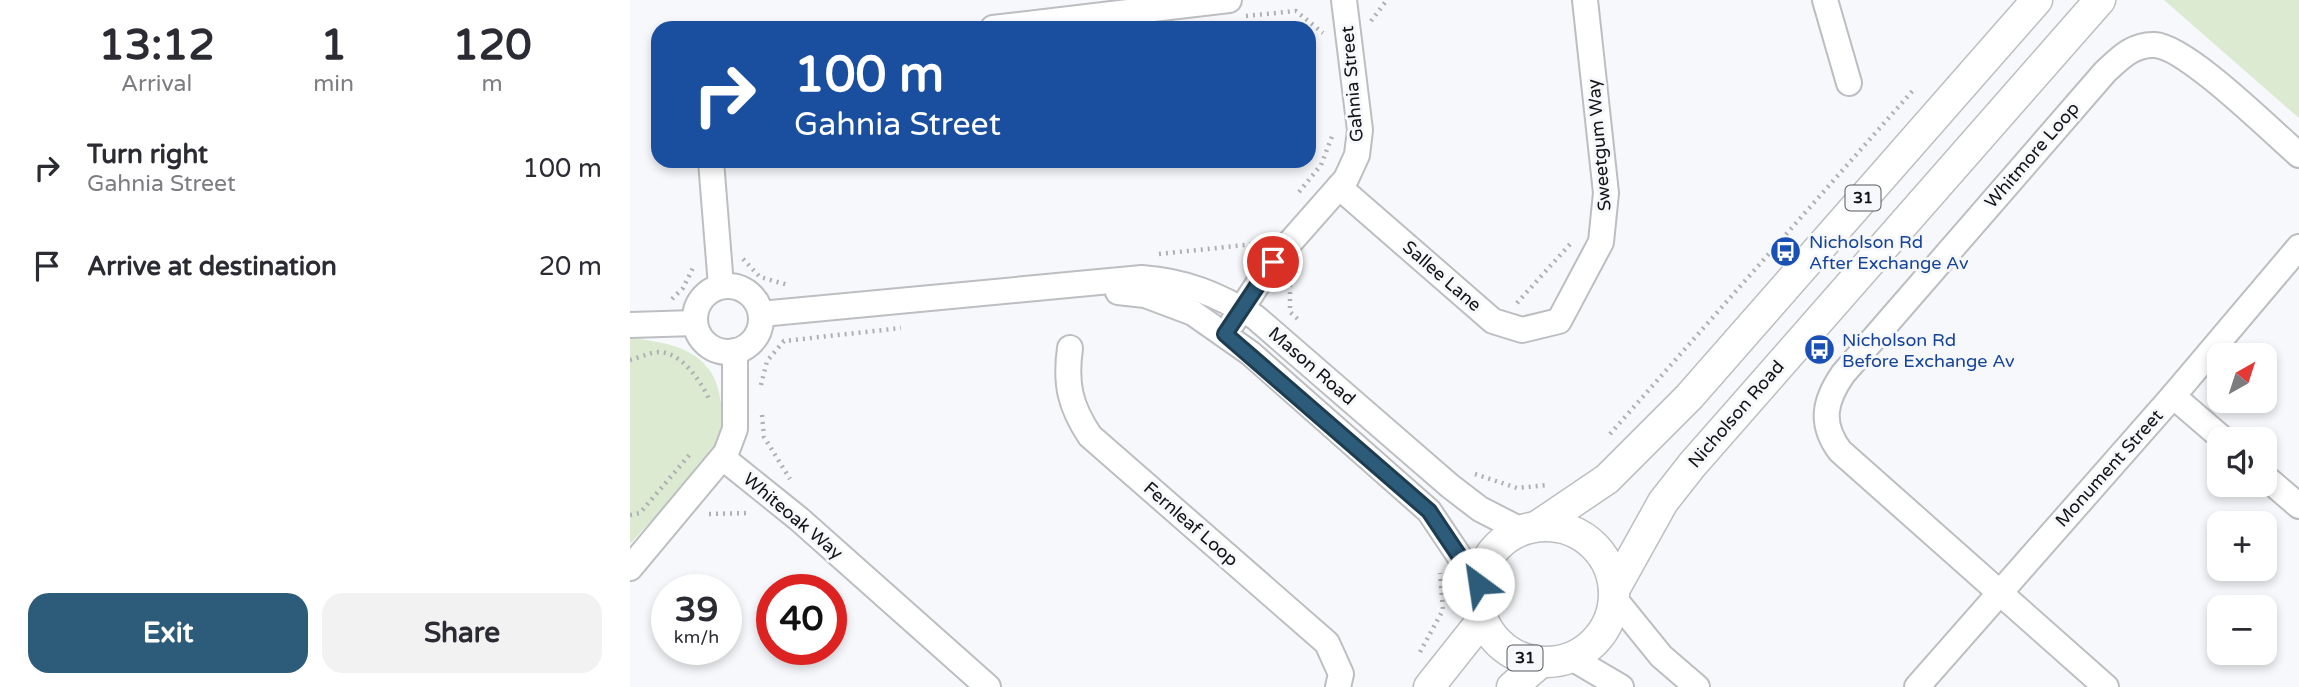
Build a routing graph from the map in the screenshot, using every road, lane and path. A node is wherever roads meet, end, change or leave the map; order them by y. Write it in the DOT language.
graph roads {
  1 [pos="1344,0"];
  2 [pos="1585,0"];
  3 [pos="1825,0"];
  4 [pos="2038,0"];
  5 [pos="2100,0"];
  6 [pos="1235,8"];
  7 [pos="1078,21"];
  8 [pos="1308,21"];
  9 [pos="1316,28"];
  10 [pos="1326,36"];
  11 [pos="1849,83"];
  12 [pos="1915,88"];
  13 [pos="1337,124"];
  14 [pos="2299,155"];
  15 [pos="712,168"];
  16 [pos="1339,187"];
  17 [pos="1296,195"];
  18 [pos="1262,235"];
  19 [pos="1574,240"];
  20 [pos="1254,245"];
  21 [pos="2299,247"];
  22 [pos="742,254"];
  23 [pos="1145,255"];
  24 [pos="697,259"];
  25 [pos="1273,262"];
  26 [pos="797,285"];
  27 [pos="721,286"];
  28 [pos="1072,287"];
  29 [pos="665,300"];
  30 [pos="1241,309"];
  31 [pos="761,314"];
  32 [pos="1559,321"];
  33 [pos="1498,323"];
  34 [pos="695,324"];
  35 [pos="630,325"];
  36 [pos="914,326"];
  37 [pos="1310,330"];
  38 [pos="1225,334"];
  39 [pos="1070,348"];
  40 [pos="735,351"];
  41 [pos="630,360"];
  42 [pos="2174,396"];
  43 [pos="761,397"];
  44 [pos="761,406"];
  45 [pos="710,411"];
  46 [pos="2209,427"];
  47 [pos="1602,444"];
  48 [pos="694,449"];
  49 [pos="723,458"];
  50 [pos="1472,472"];
  51 [pos="793,484"];
  52 [pos="1556,485"];
  53 [pos="2277,487"];
  54 [pos="2299,506"];
  55 [pos="630,515"];
  56 [pos="702,521"];
  57 [pos="762,521"];
  58 [pos="1530,527"];
  59 [pos="1436,562"];
  60 [pos="630,568"];
  61 [pos="1478,584"];
  62 [pos="1999,592"];
  63 [pos="1614,594"];
  64 [pos="1483,619"];
  65 [pos="1419,654"];
  66 [pos="1556,660"];
  67 [pos="988,687"];
  68 [pos="1338,687"];
  69 [pos="1429,687"];
  70 [pos="1512,687"];
  71 [pos="1621,687"];
  72 [pos="1697,687"];
  73 [pos="1917,687"];
  74 [pos="2106,687"];
  1 -- 16 [label="street, Gahnia Street"];
  2 -- 32 [label="street, Sweetgum Way"];
  3 -- 11 [label="street"];
  4 -- 58 [label="main road, 31"];
  5 -- 63 [label="main road, Nicholson Road / 31"];
  6 -- 7 [label="street"];
  6 -- 8 [label="path"];
  9 -- 10 [label="path"];
  12 -- 47 [label="path"];
  13 -- 17 [label="path"];
  14 -- 62 [label="street, Whitmore Loop"];
  15 -- 27 [label="street"];
  16 -- 25 [label="street, Gahnia Street"];
  16 -- 33 [label="street, Sallee Lane"];
  18 -- 20 [label="path"];
  19 -- 33 [label="path"];
  20 -- 23 [label="path"];
  20 -- 25 [label="path"];
  21 -- 42 [label="street, Monument Street"];
  22 -- 26 [label="path"];
  24 -- 29 [label="path"];
  25 -- 30 [label="street, Gahnia Street"];
  25 -- 37 [label="path"];
  27 -- 31 [label="street"];
  27 -- 34 [label="street"];
  28 -- 30 [label="street, Mason Road"];
  28 -- 31 [label="street, Mason Road"];
  28 -- 38 [label="street, Mason Road"];
  30 -- 38 [label="street, Gahnia Street"];
  30 -- 58 [label="street, Mason Road"];
  31 -- 40 [label="street"];
  32 -- 33 [label="street, Sallee Lane"];
  34 -- 35 [label="street"];
  34 -- 40 [label="street"];
  36 -- 43 [label="path"];
  38 -- 61 [label="street, Mason Road"];
  39 -- 68 [label="street, Fernleaf Loop"];
  40 -- 49 [label="street"];
  41 -- 45 [label="path"];
  42 -- 46 [label="street"];
  42 -- 62 [label="street, Monument Street"];
  44 -- 51 [label="path"];
  48 -- 55 [label="path"];
  49 -- 60 [label="street"];
  49 -- 67 [label="street, Whiteoak Way"];
  50 -- 52 [label="path"];
  53 -- 54 [label="street"];
  56 -- 57 [label="path"];
  58 -- 61 [label="main road, 31"];
  58 -- 63 [label="main road"];
  59 -- 65 [label="path"];
  61 -- 64 [label="main road, 31"];
  62 -- 73 [label="street, Monument Street"];
  62 -- 74 [label="street, Whitmore Loop"];
  63 -- 66 [label="main road, Nicholson Road / 31"];
  63 -- 72 [label="street"];
  64 -- 66 [label="main road, 31"];
  64 -- 69 [label="main road"];
  66 -- 70 [label="main road, Nicholson Road / 31"];
  66 -- 71 [label="street"];
}
